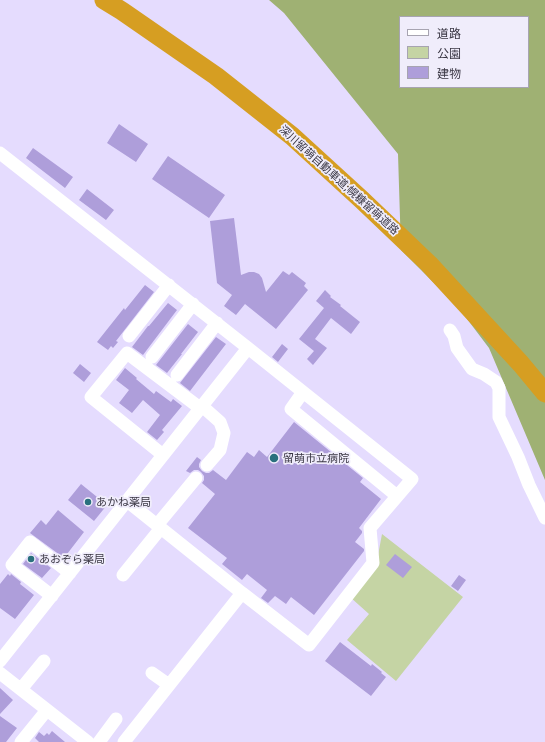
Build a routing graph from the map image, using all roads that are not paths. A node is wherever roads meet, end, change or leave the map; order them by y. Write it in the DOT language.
graph roads {
  1 [pos="104,0"];
  2 [pos="123,0"];
  3 [pos="0,153"];
  4 [pos="169,286"];
  5 [pos="193,304"];
  6 [pos="217,323"];
  7 [pos="450,330"];
  8 [pos="129,336"];
  9 [pos="248,348"];
  10 [pos="152,357"];
  11 [pos="177,375"];
  12 [pos="545,376"];
  13 [pos="303,392"];
  14 [pos="545,393"];
  15 [pos="201,407"];
  16 [pos="163,455"];
  17 [pos="207,465"];
  18 [pos="196,478"];
  19 [pos="397,496"];
  20 [pos="127,500"];
  21 [pos="545,518"];
  22 [pos="159,526"];
  23 [pos="70,573"];
  24 [pos="123,576"];
  25 [pos="242,594"];
  26 [pos="52,596"];
  27 [pos="0,661"];
  28 [pos="44,661"];
  29 [pos="0,673"];
  30 [pos="152,673"];
  31 [pos="169,685"];
  32 [pos="21,689"];
  33 [pos="47,710"];
  34 [pos="116,719"];
  35 [pos="21,742"];
  36 [pos="88,742"];
  37 [pos="99,742"];
  38 [pos="124,742"];
  1 -- 14 [label="highway, 深川留萌自動車道;幌糠留萌道路"];
  2 -- 12 [label="highway, 深川留萌自動車道;幌糠留萌道路"];
  3 -- 4 [label="street"];
  4 -- 5 [label="street"];
  4 -- 8 [label="street"];
  5 -- 6 [label="street"];
  5 -- 10 [label="street"];
  6 -- 9 [label="street"];
  6 -- 11 [label="street"];
  7 -- 21 [label="street"];
  9 -- 13 [label="street"];
  9 -- 15 [label="street"];
  13 -- 19 [label="street"];
  13 -- 19 [label="street"];
  15 -- 16 [label="street"];
  15 -- 16 [label="street"];
  15 -- 17 [label="street"];
  16 -- 20 [label="street"];
  18 -- 22 [label="street"];
  19 -- 25 [label="street"];
  20 -- 22 [label="street"];
  20 -- 23 [label="street"];
  22 -- 24 [label="street"];
  22 -- 25 [label="street"];
  23 -- 26 [label="street"];
  23 -- 26 [label="street"];
  25 -- 31 [label="street"];
  26 -- 27 [label="street"];
  28 -- 32 [label="street"];
  29 -- 32 [label="street"];
  30 -- 31 [label="street"];
  31 -- 38 [label="street"];
  32 -- 33 [label="street"];
  33 -- 35 [label="street"];
  33 -- 36 [label="street"];
  34 -- 37 [label="street"];
}
